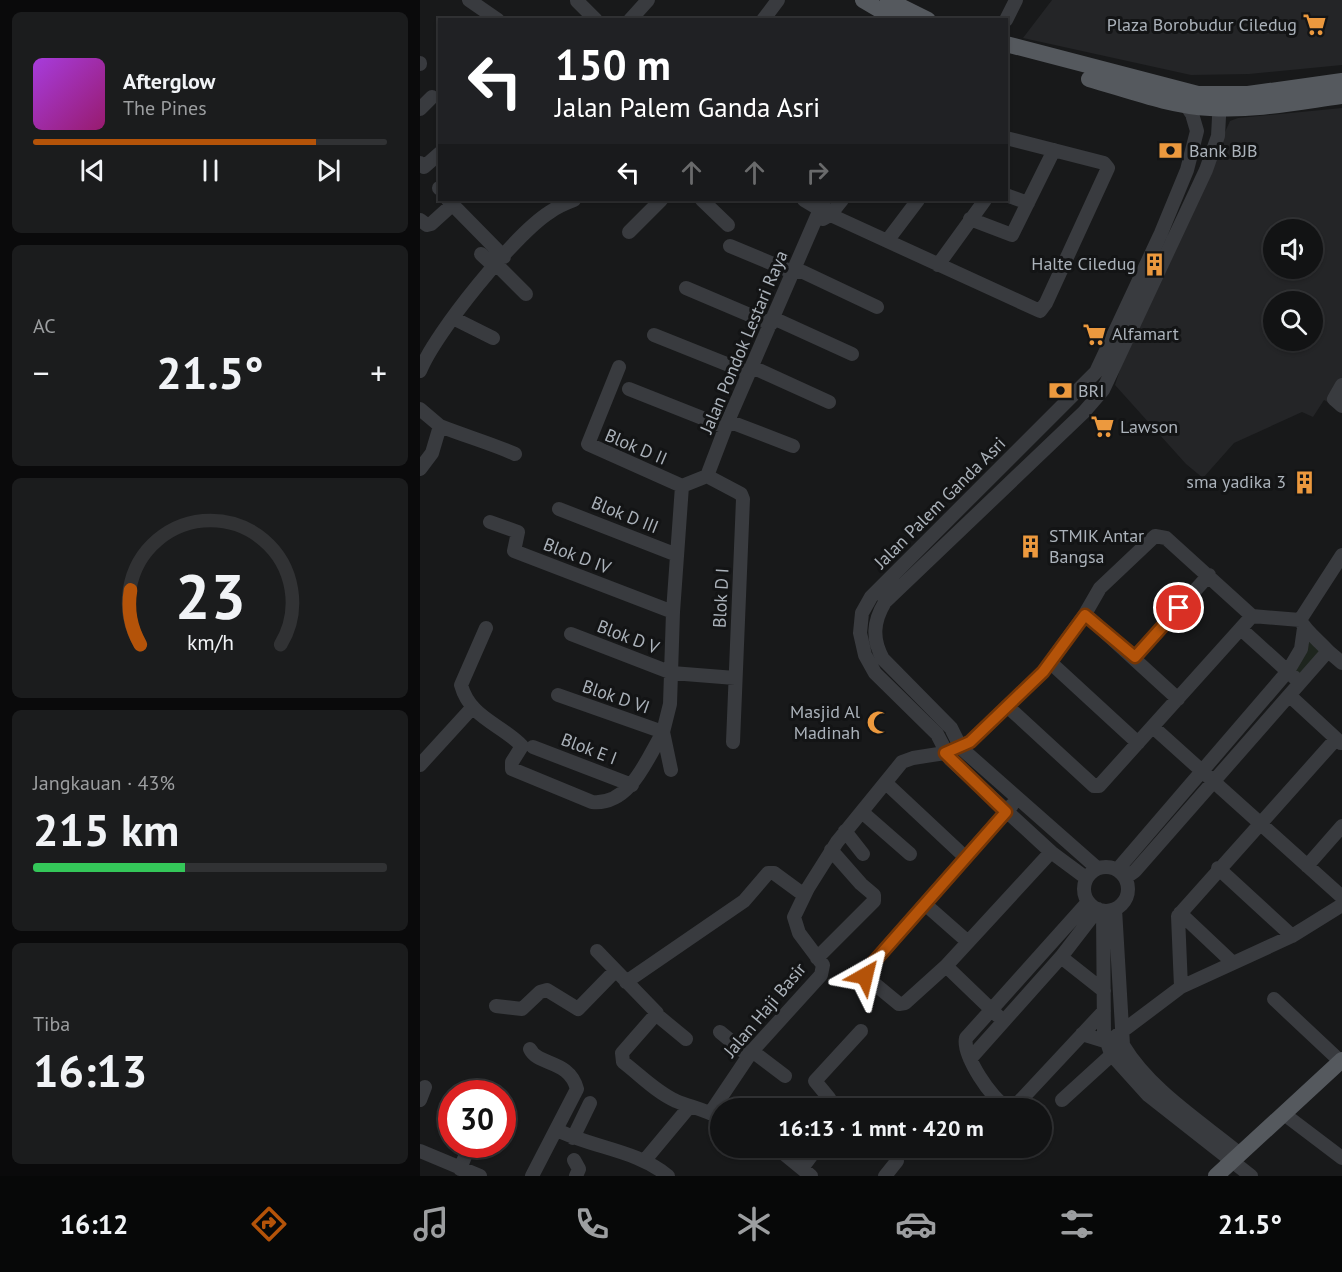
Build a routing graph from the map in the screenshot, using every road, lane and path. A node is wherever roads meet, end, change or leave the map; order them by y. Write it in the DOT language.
graph roads {
  1 [pos="469,0"];
  2 [pos="648,0"];
  3 [pos="778,0"];
  4 [pos="863,0"];
  5 [pos="888,0"];
  6 [pos="1016,0"];
  7 [pos="577,1"];
  8 [pos="495,18"];
  9 [pos="594,18"];
  10 [pos="632,18"];
  11 [pos="764,18"];
  12 [pos="894,18"];
  13 [pos="924,18"];
  14 [pos="1007,18"];
  15 [pos="1008,45"];
  16 [pos="1008,57"];
  17 [pos="1342,81"];
  18 [pos="1342,96"];
  19 [pos="432,97"];
  20 [pos="1220,102"];
  21 [pos="1186,105"];
  22 [pos="420,109"];
  23 [pos="1008,139"];
  24 [pos="1053,150"];
  25 [pos="438,154"];
  26 [pos="422,165"];
  27 [pos="1008,196"];
  28 [pos="442,201"];
  29 [pos="449,201"];
  30 [pos="572,201"];
  31 [pos="660,201"];
  32 [pos="703,201"];
  33 [pos="806,201"];
  34 [pos="840,201"];
  35 [pos="917,201"];
  36 [pos="984,201"];
  37 [pos="1028,203"];
  38 [pos="824,208"];
  39 [pos="970,219"];
  40 [pos="420,220"];
  41 [pos="728,225"];
  42 [pos="629,232"];
  43 [pos="1161,233"];
  44 [pos="1175,240"];
  45 [pos="887,241"];
  46 [pos="729,246"];
  47 [pos="481,254"];
  48 [pos="499,263"];
  49 [pos="938,265"];
  50 [pos="794,270"];
  51 [pos="686,288"];
  52 [pos="526,294"];
  53 [pos="877,307"];
  54 [pos="453,318"];
  55 [pos="772,321"];
  56 [pos="654,335"];
  57 [pos="493,338"];
  58 [pos="852,354"];
  59 [pos="619,367"];
  60 [pos="420,370"];
  61 [pos="751,370"];
  62 [pos="1342,385"];
  63 [pos="629,389"];
  64 [pos="829,402"];
  65 [pos="1342,406"];
  66 [pos="420,409"];
  67 [pos="727,424"];
  68 [pos="440,426"];
  69 [pos="793,446"];
  70 [pos="515,454"];
  71 [pos="420,469"];
  72 [pos="707,476"];
  73 [pos="681,486"];
  74 [pos="559,509"];
  75 [pos="490,522"];
  76 [pos="677,555"];
  77 [pos="1342,556"];
  78 [pos="1209,575"];
  79 [pos="673,612"];
  80 [pos="1085,615"];
  81 [pos="1252,616"];
  82 [pos="1302,624"];
  83 [pos="486,628"];
  84 [pos="1241,629"];
  85 [pos="571,634"];
  86 [pos="1328,651"];
  87 [pos="1135,657"];
  88 [pos="1051,663"];
  89 [pos="1342,663"];
  90 [pos="1288,671"];
  91 [pos="672,673"];
  92 [pos="735,678"];
  93 [pos="1300,683"];
  94 [pos="558,695"];
  95 [pos="1290,696"];
  96 [pos="1178,699"];
  97 [pos="1007,706"];
  98 [pos="472,708"];
  99 [pos="1153,727"];
  100 [pos="951,728"];
  101 [pos="663,732"];
  102 [pos="937,734"];
  103 [pos="733,742"];
  104 [pos="1339,742"];
  105 [pos="1138,744"];
  106 [pos="533,747"];
  107 [pos="961,748"];
  108 [pos="945,753"];
  109 [pos="420,765"];
  110 [pos="671,770"];
  111 [pos="1201,770"];
  112 [pos="1213,780"];
  113 [pos="632,784"];
  114 [pos="887,784"];
  115 [pos="1017,800"];
  116 [pos="862,812"];
  117 [pos="1006,812"];
  118 [pos="1259,823"];
  119 [pos="1342,826"];
  120 [pos="845,831"];
  121 [pos="831,850"];
  122 [pos="1051,852"];
  123 [pos="863,854"];
  124 [pos="910,854"];
  125 [pos="964,857"];
  126 [pos="1307,866"];
  127 [pos="1218,868"];
  128 [pos="1092,873"];
  129 [pos="1121,874"];
  130 [pos="804,895"];
  131 [pos="1342,897"];
  132 [pos="926,905"];
  133 [pos="1342,905"];
  134 [pos="1101,908"];
  135 [pos="1180,913"];
  136 [pos="1292,936"];
  137 [pos="968,942"];
  138 [pos="597,951"];
  139 [pos="1061,957"];
  140 [pos="818,958"];
  141 [pos="1233,963"];
  142 [pos="946,966"];
  143 [pos="615,971"];
  144 [pos="626,982"];
  145 [pos="1181,987"];
  146 [pos="1104,991"];
  147 [pos="1274,999"];
  148 [pos="496,1006"];
  149 [pos="992,1009"];
  150 [pos="1104,1011"];
  151 [pos="657,1015"];
  152 [pos="1003,1023"];
  153 [pos="861,1031"];
  154 [pos="720,1032"];
  155 [pos="1082,1034"];
  156 [pos="1122,1038"];
  157 [pos="686,1039"];
  158 [pos="1109,1048"];
  159 [pos="530,1049"];
  160 [pos="750,1053"];
  161 [pos="970,1059"];
  162 [pos="1341,1061"];
  163 [pos="785,1076"];
  164 [pos="725,1098"];
  165 [pos="829,1098"];
  166 [pos="1062,1100"];
  167 [pos="590,1103"];
  168 [pos="690,1106"];
  169 [pos="710,1113"];
  170 [pos="1284,1113"];
  171 [pos="557,1130"];
  172 [pos="573,1138"];
  173 [pos="420,1151"];
  174 [pos="464,1158"];
  175 [pos="794,1158"];
  176 [pos="813,1158"];
  177 [pos="1236,1158"];
  178 [pos="1342,1158"];
  179 [pos="574,1160"];
  180 [pos="645,1160"];
  181 [pos="897,1161"];
  182 [pos="460,1169"];
  183 [pos="807,1172"];
  184 [pos="480,1176"];
  185 [pos="532,1176"];
  186 [pos="576,1176"];
  187 [pos="668,1176"];
  188 [pos="885,1176"];
  189 [pos="1216,1176"];
  190 [pos="1251,1176"];
  1 -- 8 [label="street"];
  2 -- 10 [label="street"];
  3 -- 11 [label="street"];
  4 -- 12 [label="main road"];
  5 -- 13 [label="main road"];
  6 -- 14 [label="street"];
  7 -- 9 [label="street"];
  15 -- 20 [label="main road"];
  16 -- 21 [label="main road"];
  17 -- 20 [label="main road"];
  18 -- 20 [label="main road"];
  19 -- 22 [label="street"];
  20 -- 21 [label="main road"];
  20 -- 44 [label="street, Jalan Palem Ganda Asri"];
  21 -- 43 [label="street, Jalan Palem Ganda Asri"];
  23 -- 24 [label="street"];
  24 -- 37 [label="street"];
  24 -- 49 [label="street"];
  25 -- 26 [label="street"];
  27 -- 37 [label="street"];
  28 -- 40 [label="street"];
  29 -- 48 [label="street"];
  30 -- 48 [label="street"];
  31 -- 42 [label="street"];
  32 -- 41 [label="street"];
  33 -- 38 [label="street"];
  34 -- 38 [label="street, Jalan Pondok Lestari Raya"];
  35 -- 45 [label="street"];
  36 -- 39 [label="street"];
  37 -- 39 [label="street"];
  38 -- 45 [label="street"];
  38 -- 50 [label="street, Jalan Pondok Lestari Raya"];
  39 -- 49 [label="street"];
  43 -- 44 [label="street"];
  43 -- 102 [label="street, Jalan Palem Ganda Asri"];
  44 -- 100 [label="street, Jalan Palem Ganda Asri"];
  45 -- 49 [label="street"];
  46 -- 50 [label="street"];
  47 -- 48 [label="street"];
  48 -- 52 [label="street"];
  48 -- 54 [label="street"];
  50 -- 53 [label="street"];
  50 -- 55 [label="street, Jalan Pondok Lestari Raya"];
  51 -- 55 [label="street"];
  54 -- 57 [label="street"];
  54 -- 60 [label="street"];
  55 -- 58 [label="street"];
  55 -- 61 [label="street, Jalan Pondok Lestari Raya"];
  56 -- 61 [label="street"];
  59 -- 73 [label="street, Blok D II"];
  61 -- 64 [label="street"];
  61 -- 67 [label="street, Jalan Pondok Lestari Raya"];
  62 -- 65 [label="street"];
  63 -- 67 [label="street"];
  66 -- 68 [label="street"];
  67 -- 69 [label="street"];
  67 -- 72 [label="street, Jalan Pondok Lestari Raya"];
  68 -- 70 [label="street"];
  68 -- 71 [label="street"];
  72 -- 73 [label="street"];
  72 -- 92 [label="street, Blok D I"];
  73 -- 76 [label="street"];
  74 -- 76 [label="street, Blok D III"];
  75 -- 79 [label="street, Blok D IV"];
  76 -- 79 [label="street"];
  77 -- 82 [label="street"];
  78 -- 80 [label="street"];
  78 -- 81 [label="street"];
  78 -- 87 [label="street"];
  79 -- 91 [label="street"];
  80 -- 87 [label="street"];
  80 -- 88 [label="street"];
  81 -- 82 [label="street"];
  81 -- 84 [label="street"];
  82 -- 86 [label="street"];
  82 -- 90 [label="street"];
  83 -- 98 [label="street"];
  84 -- 90 [label="street"];
  84 -- 96 [label="street"];
  85 -- 91 [label="street, Blok D V"];
  86 -- 89 [label="street"];
  86 -- 93 [label="street"];
  87 -- 96 [label="street"];
  88 -- 97 [label="street"];
  88 -- 105 [label="street"];
  90 -- 93 [label="street"];
  90 -- 111 [label="street"];
  91 -- 92 [label="street, Blok D V"];
  91 -- 101 [label="street"];
  92 -- 103 [label="street, Blok D I"];
  93 -- 95 [label="street"];
  94 -- 101 [label="street, Blok D VI"];
  95 -- 104 [label="street"];
  95 -- 112 [label="street"];
  96 -- 99 [label="street"];
  97 -- 105 [label="street"];
  97 -- 107 [label="street"];
  98 -- 109 [label="street"];
  98 -- 113 [label="street"];
  99 -- 105 [label="street"];
  99 -- 111 [label="street"];
  100 -- 102 [label="street"];
  100 -- 107 [label="street, Jalan Palem Ganda Asri"];
  101 -- 110 [label="street"];
  101 -- 113 [label="street"];
  102 -- 108 [label="street, Jalan Palem Ganda Asri"];
  104 -- 118 [label="street"];
  106 -- 113 [label="street, Blok E I"];
  107 -- 108 [label="street, Jalan Haji Basir"];
  107 -- 115 [label="street, Jalan Palem Ganda Asri"];
  108 -- 114 [label="street, Jalan Haji Basir"];
  108 -- 117 [label="street, Jalan Palem Ganda Asri"];
  111 -- 112 [label="street"];
  111 -- 129 [label="street"];
  112 -- 118 [label="street"];
  112 -- 129 [label="street"];
  114 -- 116 [label="street, Jalan Haji Basir"];
  114 -- 125 [label="street"];
  115 -- 117 [label="street"];
  115 -- 128 [label="street, Jalan Palem Ganda Asri"];
  116 -- 120 [label="street, Jalan Haji Basir"];
  116 -- 124 [label="street"];
  117 -- 122 [label="street, Jalan Palem Ganda Asri"];
  117 -- 125 [label="street"];
  118 -- 126 [label="street"];
  118 -- 127 [label="street"];
  119 -- 126 [label="street"];
  120 -- 121 [label="street, Jalan Haji Basir"];
  120 -- 123 [label="street"];
  121 -- 130 [label="street, Jalan Haji Basir"];
  121 -- 140 [label="street"];
  122 -- 128 [label="street, Jalan Palem Ganda Asri"];
  122 -- 137 [label="street"];
  125 -- 132 [label="street"];
  126 -- 131 [label="street"];
  127 -- 135 [label="street"];
  127 -- 136 [label="street"];
  128 -- 129 [label="street"];
  128 -- 134 [label="street"];
  129 -- 134 [label="street"];
  130 -- 140 [label="street, Jalan Haji Basir"];
  130 -- 144 [label="street"];
  132 -- 137 [label="street"];
  132 -- 142 [label="street"];
  133 -- 136 [label="street"];
  134 -- 139 [label="street"];
  134 -- 146 [label="street"];
  134 -- 149 [label="street"];
  134 -- 156 [label="street"];
  135 -- 141 [label="street"];
  135 -- 145 [label="street"];
  136 -- 141 [label="street"];
  137 -- 142 [label="street"];
  138 -- 143 [label="street"];
  139 -- 146 [label="street"];
  139 -- 152 [label="street"];
  140 -- 160 [label="street, Jalan Haji Basir"];
  141 -- 145 [label="street"];
  142 -- 149 [label="street"];
  143 -- 144 [label="street"];
  143 -- 148 [label="street"];
  144 -- 151 [label="street"];
  145 -- 156 [label="street"];
  146 -- 150 [label="street"];
  147 -- 162 [label="street"];
  149 -- 152 [label="street"];
  149 -- 161 [label="street"];
  150 -- 155 [label="street"];
  150 -- 158 [label="street"];
  151 -- 157 [label="street"];
  151 -- 168 [label="street"];
  152 -- 161 [label="street"];
  153 -- 165 [label="street"];
  154 -- 160 [label="street"];
  155 -- 158 [label="street"];
  155 -- 161 [label="street"];
  156 -- 158 [label="street"];
  156 -- 177 [label="street"];
  158 -- 166 [label="street"];
  158 -- 177 [label="street"];
  159 -- 171 [label="street"];
  160 -- 163 [label="street"];
  160 -- 164 [label="street, Jalan Haji Basir"];
  162 -- 170 [label="main road"];
  167 -- 172 [label="street"];
  168 -- 169 [label="street"];
  168 -- 180 [label="street"];
  170 -- 177 [label="main road"];
  170 -- 178 [label="street"];
  171 -- 172 [label="street"];
  171 -- 185 [label="street"];
  172 -- 180 [label="street"];
  173 -- 182 [label="street"];
  174 -- 182 [label="street"];
  175 -- 183 [label="street"];
  176 -- 183 [label="street"];
  177 -- 189 [label="main road"];
  177 -- 190 [label="street"];
  179 -- 186 [label="street"];
  180 -- 187 [label="street"];
  181 -- 188 [label="street"];
  182 -- 184 [label="street"];
}
